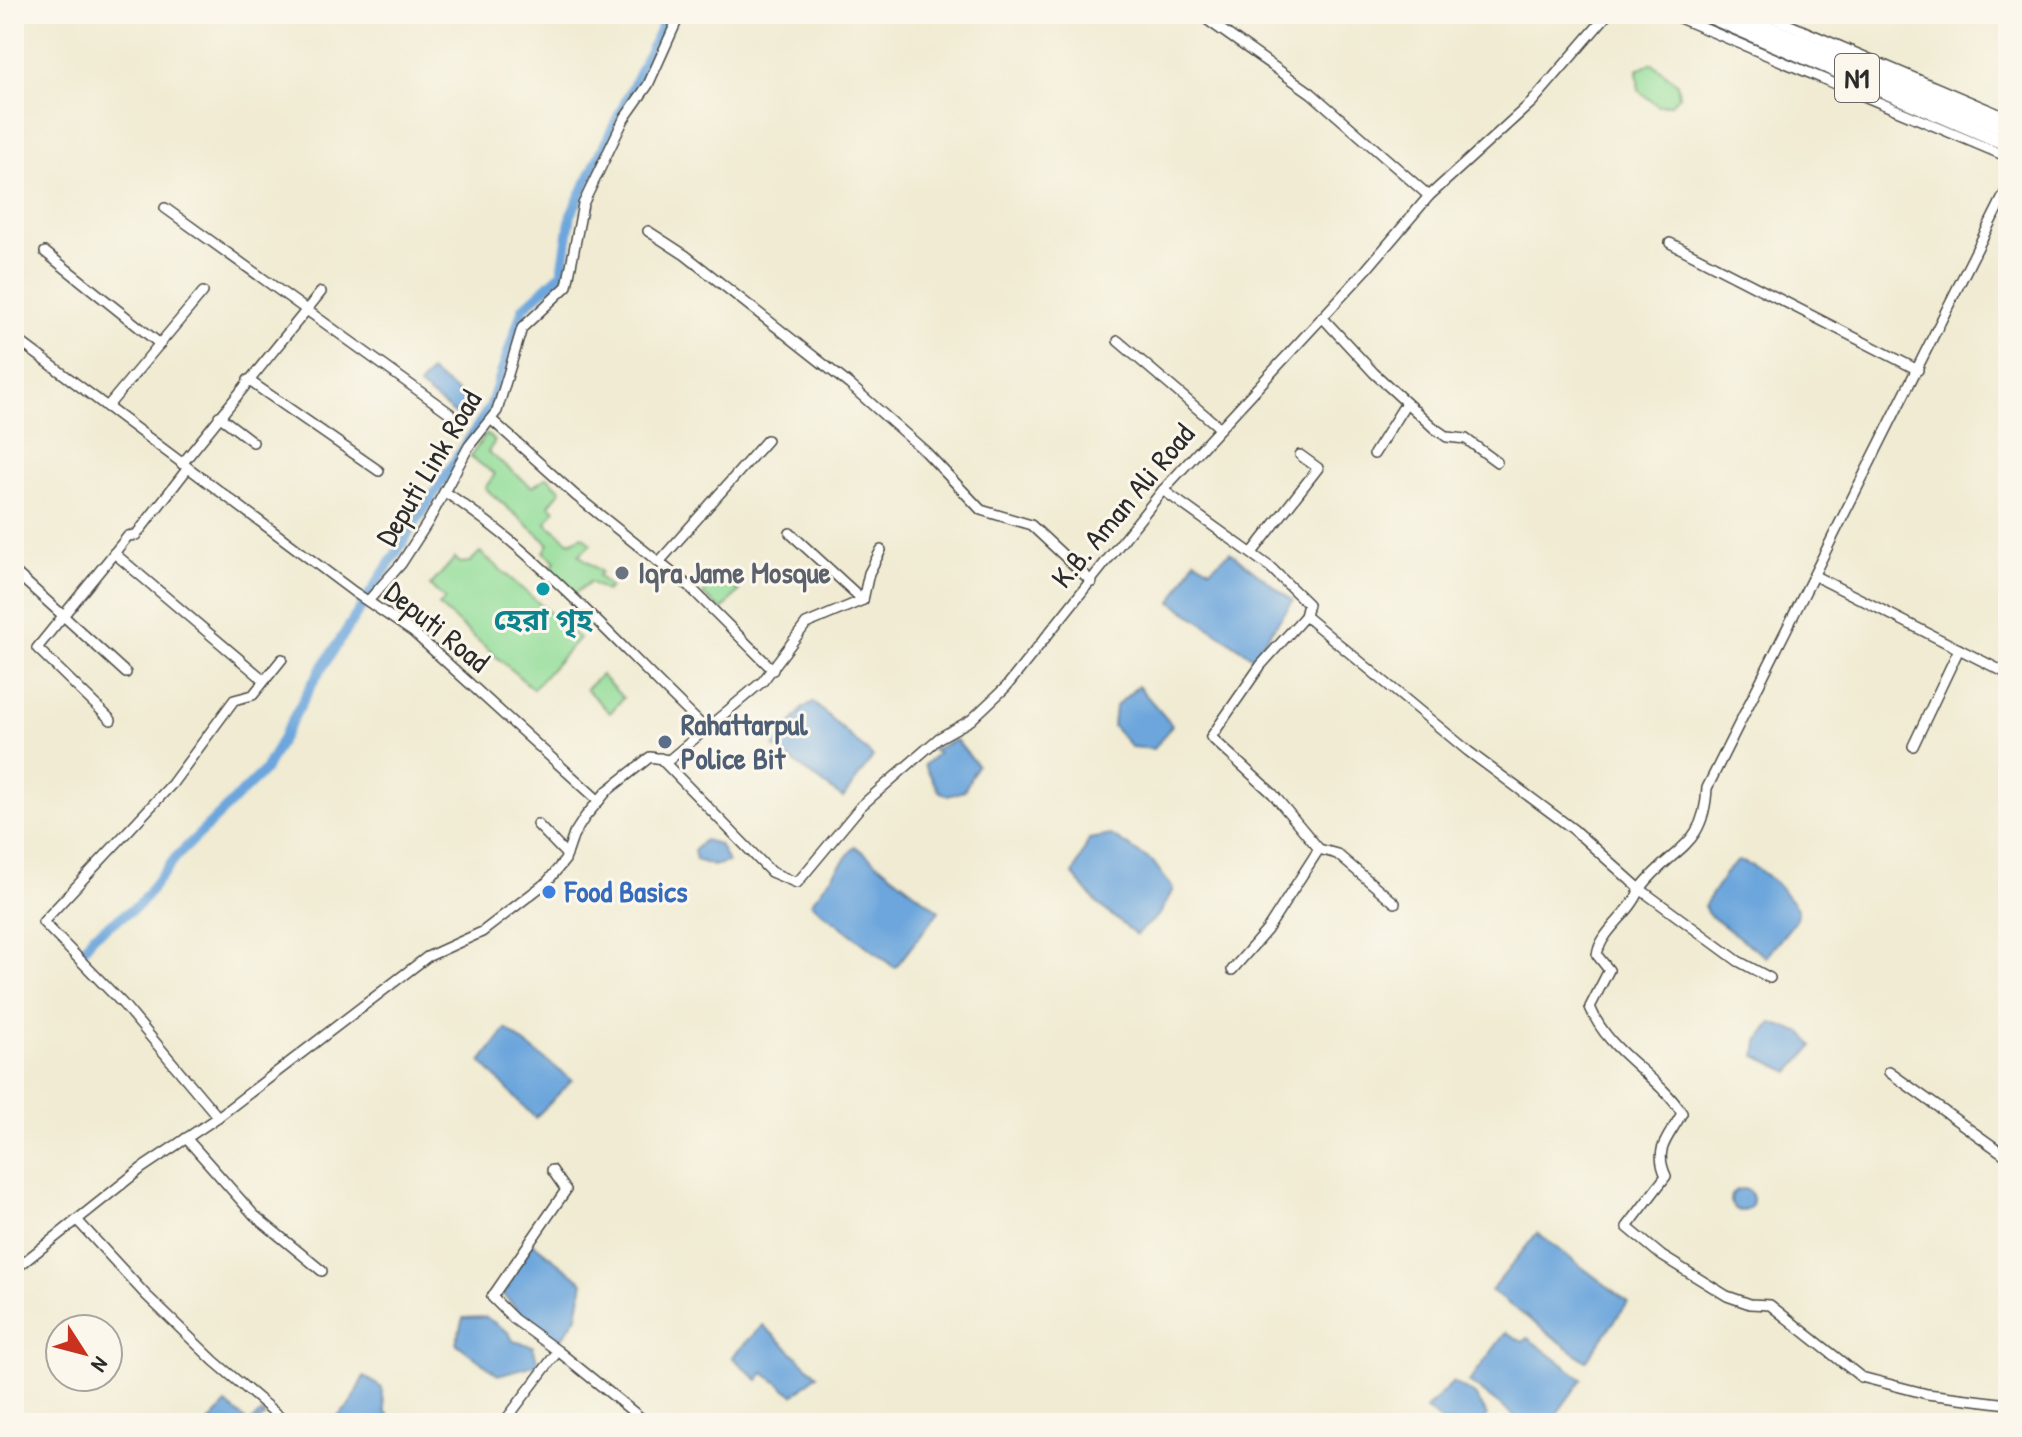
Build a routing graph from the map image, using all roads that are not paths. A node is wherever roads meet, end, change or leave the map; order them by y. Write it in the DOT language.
graph roads {
  1 [pos="680,14"];
  2 [pos="1199,14"];
  3 [pos="1608,14"];
  4 [pos="1670,14"];
  5 [pos="1705,14"];
  6 [pos="1735,14"];
  7 [pos="1764,14"];
  8 [pos="2008,118"];
  9 [pos="2008,129"];
  10 [pos="2008,144"];
  11 [pos="2008,157"];
  12 [pos="2008,187"];
  13 [pos="1429,196"];
  14 [pos="165,208"];
  15 [pos="648,231"];
  16 [pos="1670,243"];
  17 [pos="45,252"];
  18 [pos="203,292"];
  19 [pos="321,292"];
  20 [pos="305,308"];
  21 [pos="1322,317"];
  22 [pos="14,337"];
  23 [pos="1118,341"];
  24 [pos="160,344"];
  25 [pos="1918,370"];
  26 [pos="248,380"];
  27 [pos="1406,403"];
  28 [pos="107,407"];
  29 [pos="451,414"];
  30 [pos="219,416"];
  31 [pos="493,421"];
  32 [pos="1220,428"];
  33 [pos="767,440"];
  34 [pos="253,442"];
  35 [pos="1374,454"];
  36 [pos="1300,455"];
  37 [pos="1497,462"];
  38 [pos="185,466"];
  39 [pos="379,471"];
  40 [pos="1163,490"];
  41 [pos="445,492"];
  42 [pos="790,533"];
  43 [pos="881,550"];
  44 [pos="114,553"];
  45 [pos="1252,553"];
  46 [pos="659,562"];
  47 [pos="14,571"];
  48 [pos="1815,576"];
  49 [pos="1092,582"];
  50 [pos="863,600"];
  51 [pos="368,601"];
  52 [pos="63,616"];
  53 [pos="1305,616"];
  54 [pos="1959,649"];
  55 [pos="282,659"];
  56 [pos="773,670"];
  57 [pos="126,673"];
  58 [pos="2008,674"];
  59 [pos="264,680"];
  60 [pos="111,720"];
  61 [pos="705,728"];
  62 [pos="1913,746"];
  63 [pos="660,758"];
  64 [pos="599,801"];
  65 [pos="537,824"];
  66 [pos="1319,849"];
  67 [pos="567,855"];
  68 [pos="1640,889"];
  69 [pos="1395,903"];
  70 [pos="1232,970"];
  71 [pos="1770,978"];
  72 [pos="1889,1072"];
  73 [pos="218,1117"];
  74 [pos="186,1138"];
  75 [pos="2008,1157"];
  76 [pos="552,1170"];
  77 [pos="77,1220"];
  78 [pos="14,1270"];
  79 [pos="322,1271"];
  80 [pos="558,1351"];
  81 [pos="2008,1404"];
  82 [pos="508,1417"];
  83 [pos="287,1423"];
  84 [pos="647,1423"];
  1 -- 41 [label="street, Deputi Link Road"];
  2 -- 13 [label="street"];
  3 -- 13 [label="street, K.B. Aman Ali Road"];
  4 -- 11 [label="street"];
  5 -- 10 [label="highway, N1"];
  6 -- 9 [label="highway, N1"];
  7 -- 8 [label="street"];
  12 -- 25 [label="street"];
  13 -- 21 [label="street, K.B. Aman Ali Road"];
  14 -- 20 [label="street"];
  15 -- 49 [label="street"];
  16 -- 25 [label="street"];
  17 -- 24 [label="street"];
  18 -- 24 [label="street"];
  19 -- 20 [label="street"];
  20 -- 26 [label="street"];
  20 -- 29 [label="street"];
  21 -- 27 [label="street"];
  21 -- 32 [label="street, K.B. Aman Ali Road"];
  22 -- 28 [label="street, Deputi Road"];
  23 -- 32 [label="street"];
  24 -- 28 [label="street"];
  25 -- 48 [label="street"];
  26 -- 30 [label="street"];
  26 -- 39 [label="street"];
  27 -- 35 [label="street"];
  27 -- 37 [label="street"];
  28 -- 38 [label="street, Deputi Road"];
  30 -- 34 [label="street"];
  30 -- 38 [label="street"];
  31 -- 46 [label="street"];
  32 -- 40 [label="street, K.B. Aman Ali Road"];
  33 -- 46 [label="street"];
  36 -- 45 [label="street"];
  38 -- 44 [label="street"];
  38 -- 51 [label="street, Deputi Road"];
  40 -- 45 [label="street"];
  40 -- 49 [label="street, K.B. Aman Ali Road"];
  41 -- 51 [label="street, Deputi Link Road"];
  41 -- 61 [label="street"];
  42 -- 50 [label="street"];
  43 -- 50 [label="street"];
  44 -- 52 [label="street"];
  44 -- 59 [label="street"];
  45 -- 53 [label="street"];
  46 -- 56 [label="street"];
  47 -- 52 [label="street"];
  48 -- 54 [label="street"];
  48 -- 68 [label="street"];
  49 -- 63 [label="street, K.B. Aman Ali Road"];
  50 -- 56 [label="street"];
  51 -- 64 [label="street, Deputi Road"];
  52 -- 57 [label="street"];
  52 -- 60 [label="street"];
  53 -- 66 [label="street"];
  53 -- 68 [label="street"];
  54 -- 58 [label="street"];
  54 -- 62 [label="street"];
  55 -- 59 [label="street"];
  56 -- 61 [label="street"];
  59 -- 73 [label="street"];
  61 -- 63 [label="street"];
  63 -- 64 [label="street"];
  64 -- 67 [label="street"];
  65 -- 67 [label="street"];
  66 -- 69 [label="street"];
  66 -- 70 [label="street"];
  67 -- 73 [label="street"];
  68 -- 71 [label="street"];
  68 -- 81 [label="street"];
  72 -- 75 [label="street"];
  73 -- 74 [label="street"];
  74 -- 77 [label="street"];
  74 -- 79 [label="street"];
  76 -- 80 [label="street"];
  77 -- 78 [label="street"];
  77 -- 83 [label="street"];
  80 -- 82 [label="street"];
  80 -- 84 [label="street"];
}
